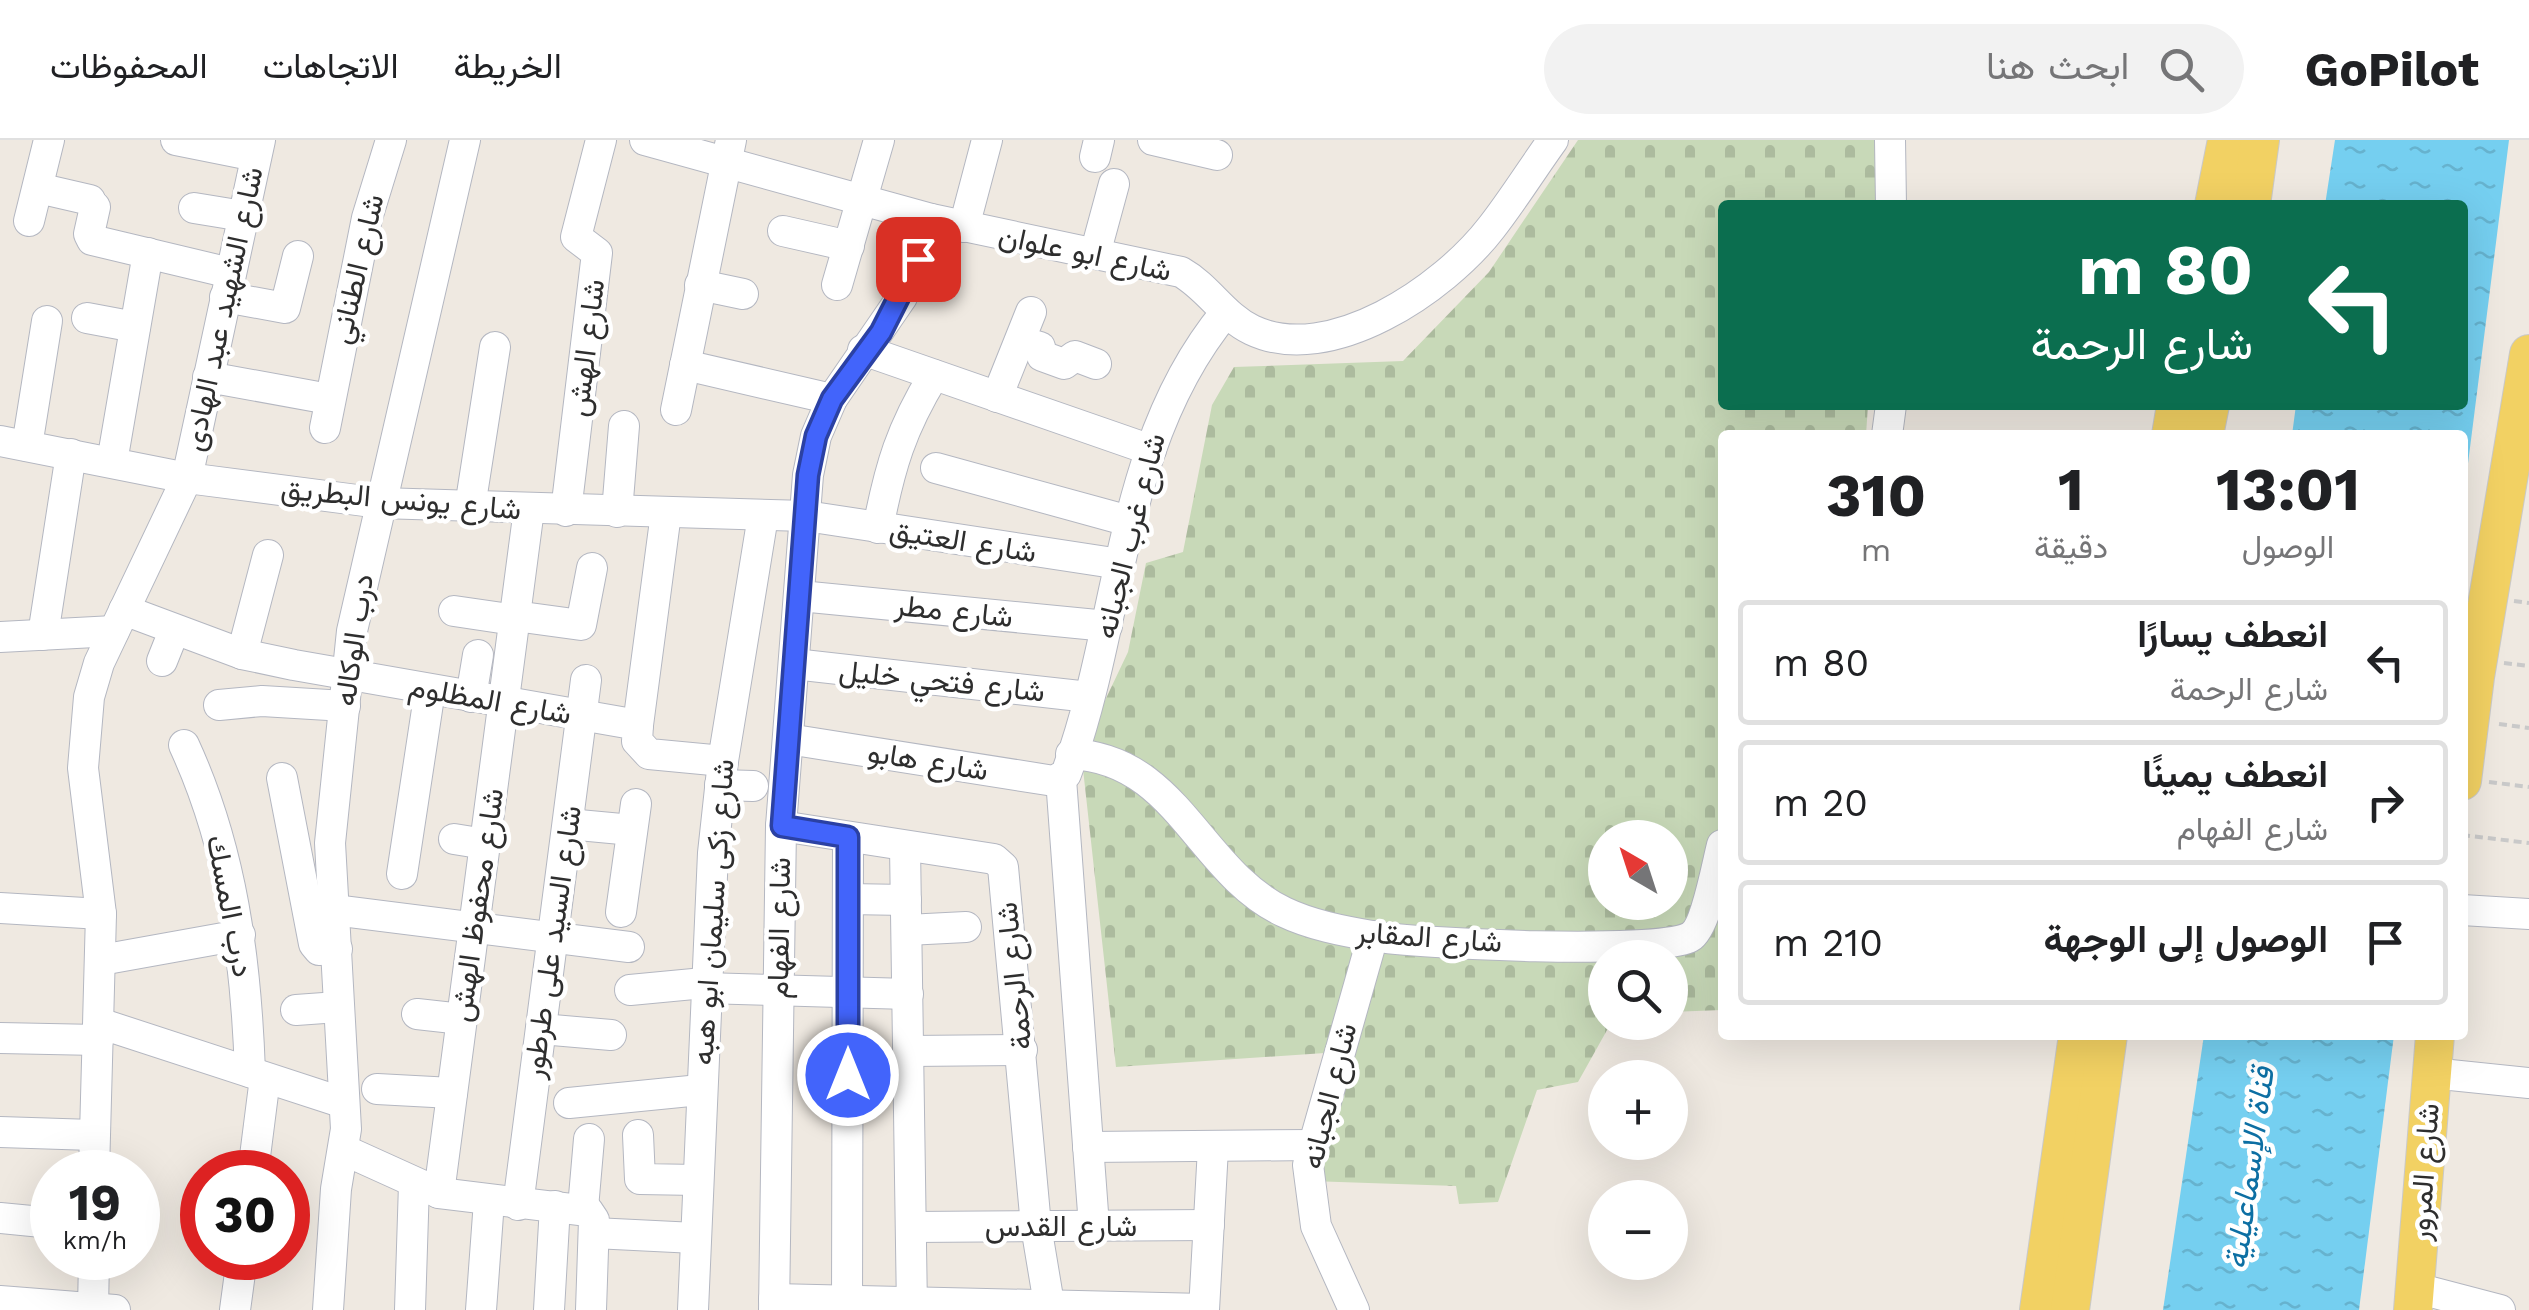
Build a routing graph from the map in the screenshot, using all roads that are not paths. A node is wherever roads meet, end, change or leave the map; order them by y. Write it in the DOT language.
graph roads {
  1 [pos="49,140"];
  2 [pos="176,140"];
  3 [pos="392,140"];
  4 [pos="464,140"];
  5 [pos="601,140"];
  6 [pos="645,140"];
  7 [pos="879,140"];
  8 [pos="988,140"];
  9 [pos="1153,140"];
  10 [pos="1552,140"];
  11 [pos="1890,140"];
  12 [pos="2230,142"];
  13 [pos="258,148"];
  14 [pos="728,152"];
  15 [pos="1217,155"];
  16 [pos="1114,184"];
  17 [pos="38,188"];
  18 [pos="1890,200"];
  19 [pos="2232,200"];
  20 [pos="862,201"];
  21 [pos="194,208"];
  22 [pos="242,216"];
  23 [pos="931,220"];
  24 [pos="29,221"];
  25 [pos="964,227"];
  26 [pos="784,231"];
  27 [pos="849,246"];
  28 [pos="148,254"];
  29 [pos="1095,254"];
  30 [pos="298,256"];
  31 [pos="227,285"];
  32 [pos="700,285"];
  33 [pos="838,285"];
  34 [pos="743,294"];
  35 [pos="1030,312"];
  36 [pos="1226,312"];
  37 [pos="87,318"];
  38 [pos="48,321"];
  39 [pos="135,327"];
  40 [pos="1020,340"];
  41 [pos="496,347"];
  42 [pos="864,350"];
  43 [pos="2529,354"];
  44 [pos="1096,364"];
  45 [pos="685,365"];
  46 [pos="934,375"];
  47 [pos="208,376"];
  48 [pos="998,397"];
  49 [pos="832,399"];
  50 [pos="676,410"];
  51 [pos="624,426"];
  52 [pos="14,443"];
  53 [pos="1151,450"];
  54 [pos="71,454"];
  55 [pos="112,462"];
  56 [pos="2520,467"];
  57 [pos="936,468"];
  58 [pos="187,478"];
  59 [pos="380,503"];
  60 [pos="470,507"];
  61 [pos="529,510"];
  62 [pos="566,511"];
  63 [pos="617,512"];
  64 [pos="666,513"];
  65 [pos="763,516"];
  66 [pos="806,516"];
  67 [pos="1129,522"];
  68 [pos="878,528"];
  69 [pos="268,555"];
  70 [pos="1120,564"];
  71 [pos="592,568"];
  72 [pos="800,596"];
  73 [pos="454,611"];
  74 [pos="515,618"];
  75 [pos="119,620"];
  76 [pos="1107,626"];
  77 [pos="174,632"];
  78 [pos="43,634"];
  79 [pos="0,637"];
  80 [pos="242,654"];
  81 [pos="478,656"];
  82 [pos="162,661"];
  83 [pos="794,664"];
  84 [pos="348,674"];
  85 [pos="586,680"];
  86 [pos="430,690"];
  87 [pos="471,696"];
  88 [pos="1089,697"];
  89 [pos="504,702"];
  90 [pos="220,705"];
  91 [pos="345,706"];
  92 [pos="582,716"];
  93 [pos="638,725"];
  94 [pos="788,739"];
  95 [pos="184,745"];
  96 [pos="2468,752"];
  97 [pos="1066,769"];
  98 [pos="721,773"];
  99 [pos="282,778"];
  100 [pos="752,786"];
  101 [pos="568,824"];
  102 [pos="782,826"];
  103 [pos="848,837"];
  104 [pos="454,839"];
  105 [pos="485,844"];
  106 [pos="905,847"];
  107 [pos="1718,860"];
  108 [pos="402,874"];
  109 [pos="848,900"];
  110 [pos="0,908"];
  111 [pos="334,910"];
  112 [pos="2468,910"];
  113 [pos="621,912"];
  114 [pos="101,914"];
  115 [pos="2529,914"];
  116 [pos="906,915"];
  117 [pos="966,927"];
  118 [pos="474,928"];
  119 [pos="240,934"];
  120 [pos="554,936"];
  121 [pos="1373,936"];
  122 [pos="629,947"];
  123 [pos="337,950"];
  124 [pos="101,960"];
  125 [pos="704,986"];
  126 [pos="630,990"];
  127 [pos="778,990"];
  128 [pos="848,992"];
  129 [pos="908,994"];
  130 [pos="338,1008"];
  131 [pos="296,1010"];
  132 [pos="417,1014"];
  133 [pos="462,1019"];
  134 [pos="541,1029"];
  135 [pos="98,1031"];
  136 [pos="611,1035"];
  137 [pos="0,1038"];
  138 [pos="2077,1040"];
  139 [pos="2107,1040"];
  140 [pos="2433,1040"];
  141 [pos="1022,1050"];
  142 [pos="909,1051"];
  143 [pos="2430,1073"];
  144 [pos="258,1075"];
  145 [pos="2529,1084"];
  146 [pos="377,1090"];
  147 [pos="700,1090"];
  148 [pos="452,1093"];
  149 [pos="341,1102"];
  150 [pos="569,1103"];
  151 [pos="0,1132"];
  152 [pos="93,1135"];
  153 [pos="638,1135"];
  154 [pos="589,1139"];
  155 [pos="1312,1144"];
  156 [pos="1088,1147"];
  157 [pos="1213,1148"];
  158 [pos="93,1150"];
  159 [pos="254,1150"];
  160 [pos="344,1150"];
  161 [pos="697,1180"];
  162 [pos="426,1189"];
  163 [pos="503,1203"];
  164 [pos="577,1216"];
  165 [pos="0,1218"];
  166 [pos="30,1221"];
  167 [pos="1209,1225"];
  168 [pos="1036,1226"];
  169 [pos="1094,1226"];
  170 [pos="913,1227"];
  171 [pos="695,1238"];
  172 [pos="97,1280"];
  173 [pos="239,1280"];
  174 [pos="2414,1299"];
  175 [pos="0,1302"];
  176 [pos="774,1305"];
  177 [pos="848,1305"];
  178 [pos="912,1306"];
  179 [pos="1050,1307"];
  180 [pos="100,1309"];
  181 [pos="235,1310"];
  182 [pos="328,1310"];
  183 [pos="410,1310"];
  184 [pos="481,1310"];
  185 [pos="549,1310"];
  186 [pos="591,1310"];
  187 [pos="693,1310"];
  188 [pos="1204,1310"];
  189 [pos="1354,1310"];
  190 [pos="2039,1310"];
  191 [pos="2070,1310"];
  192 [pos="2500,1310"];
  1 -- 17 [label="street"];
  2 -- 13 [label="street"];
  3 -- 47 [label="street, شارع الطناني"];
  4 -- 59 [label="street, درب الوكاله"];
  5 -- 62 [label="street, شارع الهش"];
  6 -- 14 [label="street, شارع ابو علوان"];
  7 -- 20 [label="street"];
  8 -- 25 [label="street"];
  9 -- 15 [label="street"];
  10 -- 36 [label="street, شارع ابو علوان"];
  11 -- 18 [label="street"];
  12 -- 19 [label="main road"];
  13 -- 22 [label="street, شارع الشهيد عبد الهادى"];
  14 -- 20 [label="street, شارع ابو علوان"];
  14 -- 32 [label="street"];
  16 -- 29 [label="street"];
  17 -- 24 [label="street"];
  17 -- 28 [label="street"];
  20 -- 23 [label="street, شارع ابو علوان"];
  20 -- 27 [label="street"];
  21 -- 22 [label="street"];
  22 -- 31 [label="street, شارع الشهيد عبد الهادى"];
  23 -- 25 [label="street, شارع ابو علوان"];
  23 -- 42 [label="street, شارع الفهام"];
  25 -- 29 [label="street, شارع ابو علوان"];
  26 -- 27 [label="street"];
  27 -- 33 [label="street"];
  28 -- 31 [label="street"];
  28 -- 39 [label="street"];
  29 -- 36 [label="street, شارع ابو علوان"];
  30 -- 31 [label="street"];
  31 -- 47 [label="street, شارع الشهيد عبد الهادى"];
  32 -- 34 [label="street"];
  32 -- 45 [label="street"];
  35 -- 40 [label="street"];
  36 -- 53 [label="street, شارع غرب الجبانه"];
  37 -- 39 [label="street"];
  38 -- 52 [label="street"];
  39 -- 55 [label="street"];
  40 -- 44 [label="street"];
  40 -- 48 [label="street"];
  41 -- 60 [label="street"];
  42 -- 46 [label="street"];
  42 -- 49 [label="street, شارع الفهام"];
  43 -- 56 [label="main road"];
  45 -- 49 [label="street"];
  45 -- 50 [label="street"];
  46 -- 48 [label="street"];
  46 -- 68 [label="street"];
  47 -- 58 [label="street, شارع الشهيد عبد الهادى"];
  48 -- 53 [label="street"];
  49 -- 66 [label="street, شارع الفهام"];
  51 -- 63 [label="street"];
  52 -- 54 [label="street, شارع يونس البطريق"];
  53 -- 67 [label="street, شارع غرب الجبانه"];
  54 -- 55 [label="street, شارع يونس البطريق"];
  54 -- 78 [label="street"];
  55 -- 58 [label="street, شارع يونس البطريق"];
  56 -- 96 [label="main road"];
  57 -- 67 [label="street"];
  58 -- 59 [label="street, شارع يونس البطريق"];
  58 -- 75 [label="street, شارع الشهيد عبد الهادى"];
  59 -- 60 [label="street, شارع يونس البطريق"];
  59 -- 84 [label="street, درب الوكاله"];
  60 -- 61 [label="street, شارع يونس البطريق"];
  61 -- 62 [label="street, شارع يونس البطريق"];
  61 -- 74 [label="street, شارع محفوظ الهش"];
  62 -- 63 [label="street, شارع يونس البطريق"];
  63 -- 64 [label="street, شارع يونس البطريق"];
  64 -- 65 [label="street, شارع يونس البطريق"];
  64 -- 93 [label="street"];
  65 -- 66 [label="street, شارع يونس البطريق"];
  65 -- 98 [label="street, شارع زكى سليمان ابو هبه"];
  66 -- 68 [label="street, شارع العتيق"];
  66 -- 72 [label="street, شارع الفهام"];
  67 -- 70 [label="street, شارع غرب الجبانه"];
  68 -- 70 [label="street, شارع العتيق"];
  69 -- 80 [label="street"];
  70 -- 76 [label="street, شارع غرب الجبانه"];
  71 -- 74 [label="street"];
  72 -- 76 [label="street, شارع مطر"];
  72 -- 83 [label="street, شارع الفهام"];
  73 -- 74 [label="street"];
  74 -- 89 [label="street, شارع محفوظ الهش"];
  75 -- 77 [label="street, شارع المظلوم"];
  75 -- 78 [label="street"];
  75 -- 114 [label="street, شارع الشهيد عبد الهادى"];
  76 -- 88 [label="street, شارع غرب الجبانه"];
  77 -- 80 [label="street, شارع المظلوم"];
  77 -- 82 [label="street"];
  78 -- 79 [label="street"];
  80 -- 84 [label="street, شارع المظلوم"];
  81 -- 87 [label="street"];
  83 -- 88 [label="street, شارع فتحي خليل"];
  83 -- 94 [label="street, شارع الفهام"];
  84 -- 86 [label="street, شارع المظلوم"];
  84 -- 91 [label="street, درب الوكاله"];
  85 -- 92 [label="street, شارع السيد على طرطور"];
  86 -- 87 [label="street, شارع المظلوم"];
  86 -- 108 [label="street"];
  87 -- 89 [label="street, شارع المظلوم"];
  88 -- 97 [label="street, شارع غرب الجبانه"];
  89 -- 92 [label="street, شارع المظلوم"];
  89 -- 105 [label="street, شارع محفوظ الهش"];
  90 -- 91 [label="street"];
  91 -- 111 [label="street, درب الوكاله"];
  92 -- 93 [label="street, شارع المظلوم"];
  92 -- 101 [label="street, شارع السيد على طرطور"];
  93 -- 98 [label="street"];
  94 -- 97 [label="street, شارع هابو"];
  94 -- 102 [label="street, شارع الفهام"];
  95 -- 119 [label="street, درب المسك"];
  97 -- 121 [label="street, شارع المقابر"];
  97 -- 156 [label="street, شارع غرب الجبانه"];
  98 -- 100 [label="street"];
  98 -- 125 [label="street, شارع زكى سليمان ابو هبه"];
  99 -- 123 [label="street"];
  101 -- 113 [label="street"];
  101 -- 120 [label="street, شارع السيد على طرطور"];
  102 -- 103 [label="street, شارع الرحمة"];
  102 -- 127 [label="street, شارع الفهام"];
  103 -- 106 [label="street, شارع الرحمة"];
  103 -- 109 [label="street"];
  104 -- 105 [label="street"];
  105 -- 118 [label="street, شارع محفوظ الهش"];
  106 -- 116 [label="street"];
  106 -- 141 [label="street, شارع الرحمة"];
  107 -- 121 [label="street, شارع المقابر"];
  109 -- 116 [label="street"];
  109 -- 128 [label="street"];
  110 -- 114 [label="street"];
  111 -- 118 [label="street"];
  111 -- 123 [label="street, درب الوكاله"];
  112 -- 115 [label="street"];
  114 -- 124 [label="street, شارع الشهيد عبد الهادى"];
  116 -- 117 [label="street"];
  116 -- 129 [label="street"];
  118 -- 120 [label="street"];
  118 -- 133 [label="street, شارع محفوظ الهش"];
  119 -- 124 [label="street"];
  119 -- 144 [label="street, درب المسك"];
  120 -- 122 [label="street"];
  120 -- 134 [label="street, شارع السيد على طرطور"];
  121 -- 155 [label="street, شارع الجبانه"];
  123 -- 130 [label="street, درب الوكاله"];
  124 -- 135 [label="street, شارع الشهيد عبد الهادى"];
  125 -- 126 [label="street"];
  125 -- 127 [label="street"];
  125 -- 147 [label="street, شارع زكى سليمان ابو هبه"];
  127 -- 128 [label="street"];
  127 -- 176 [label="street, شارع الفهام"];
  128 -- 129 [label="street"];
  128 -- 177 [label="street"];
  129 -- 142 [label="street"];
  130 -- 131 [label="street"];
  130 -- 149 [label="street, درب الوكاله"];
  132 -- 133 [label="street"];
  133 -- 148 [label="street, شارع محفوظ الهش"];
  134 -- 136 [label="street"];
  134 -- 163 [label="street, شارع السيد على طرطور"];
  135 -- 137 [label="street"];
  135 -- 144 [label="street"];
  135 -- 152 [label="street, شارع الشهيد عبد الهادى"];
  138 -- 190 [label="main road"];
  139 -- 191 [label="main road"];
  140 -- 143 [label="main road, شارع المرور"];
  141 -- 142 [label="street"];
  141 -- 168 [label="street, شارع الرحمة"];
  142 -- 170 [label="street"];
  143 -- 145 [label="street"];
  143 -- 174 [label="main road, شارع المرور"];
  144 -- 149 [label="street"];
  144 -- 159 [label="street, درب المسك"];
  146 -- 148 [label="street"];
  147 -- 150 [label="street"];
  147 -- 161 [label="street, شارع زكى سليمان ابو هبه"];
  148 -- 162 [label="street, شارع محفوظ الهش"];
  149 -- 160 [label="street, درب الوكاله"];
  151 -- 152 [label="street"];
  152 -- 158 [label="street, شارع الشهيد عبد الهادى"];
  153 -- 161 [label="street"];
  154 -- 164 [label="street"];
  155 -- 157 [label="street"];
  155 -- 189 [label="street, شارع الجبانه"];
  156 -- 157 [label="street"];
  156 -- 169 [label="street, شارع غرب الجبانه"];
  157 -- 167 [label="street"];
  160 -- 162 [label="street"];
  160 -- 182 [label="street, درب الوكاله"];
  161 -- 171 [label="street, شارع زكى سليمان ابو هبه"];
  162 -- 163 [label="street"];
  162 -- 183 [label="street, شارع محفوظ الهش"];
  163 -- 164 [label="street"];
  163 -- 184 [label="street, شارع السيد على طرطور"];
  164 -- 171 [label="street"];
  164 -- 185 [label="street"];
  164 -- 186 [label="street"];
  165 -- 166 [label="street"];
  167 -- 169 [label="street, شارع القدس"];
  167 -- 188 [label="street"];
  168 -- 169 [label="street, شارع القدس"];
  168 -- 170 [label="street, شارع القدس"];
  168 -- 179 [label="street, شارع الرحمة"];
  170 -- 178 [label="street"];
  171 -- 187 [label="street, شارع زكى سليمان ابو هبه"];
  172 -- 180 [label="street"];
  173 -- 181 [label="street"];
  174 -- 192 [label="street"];
  175 -- 180 [label="street"];
  176 -- 177 [label="street"];
  177 -- 178 [label="street"];
  178 -- 179 [label="street"];
  179 -- 188 [label="street"];
}
